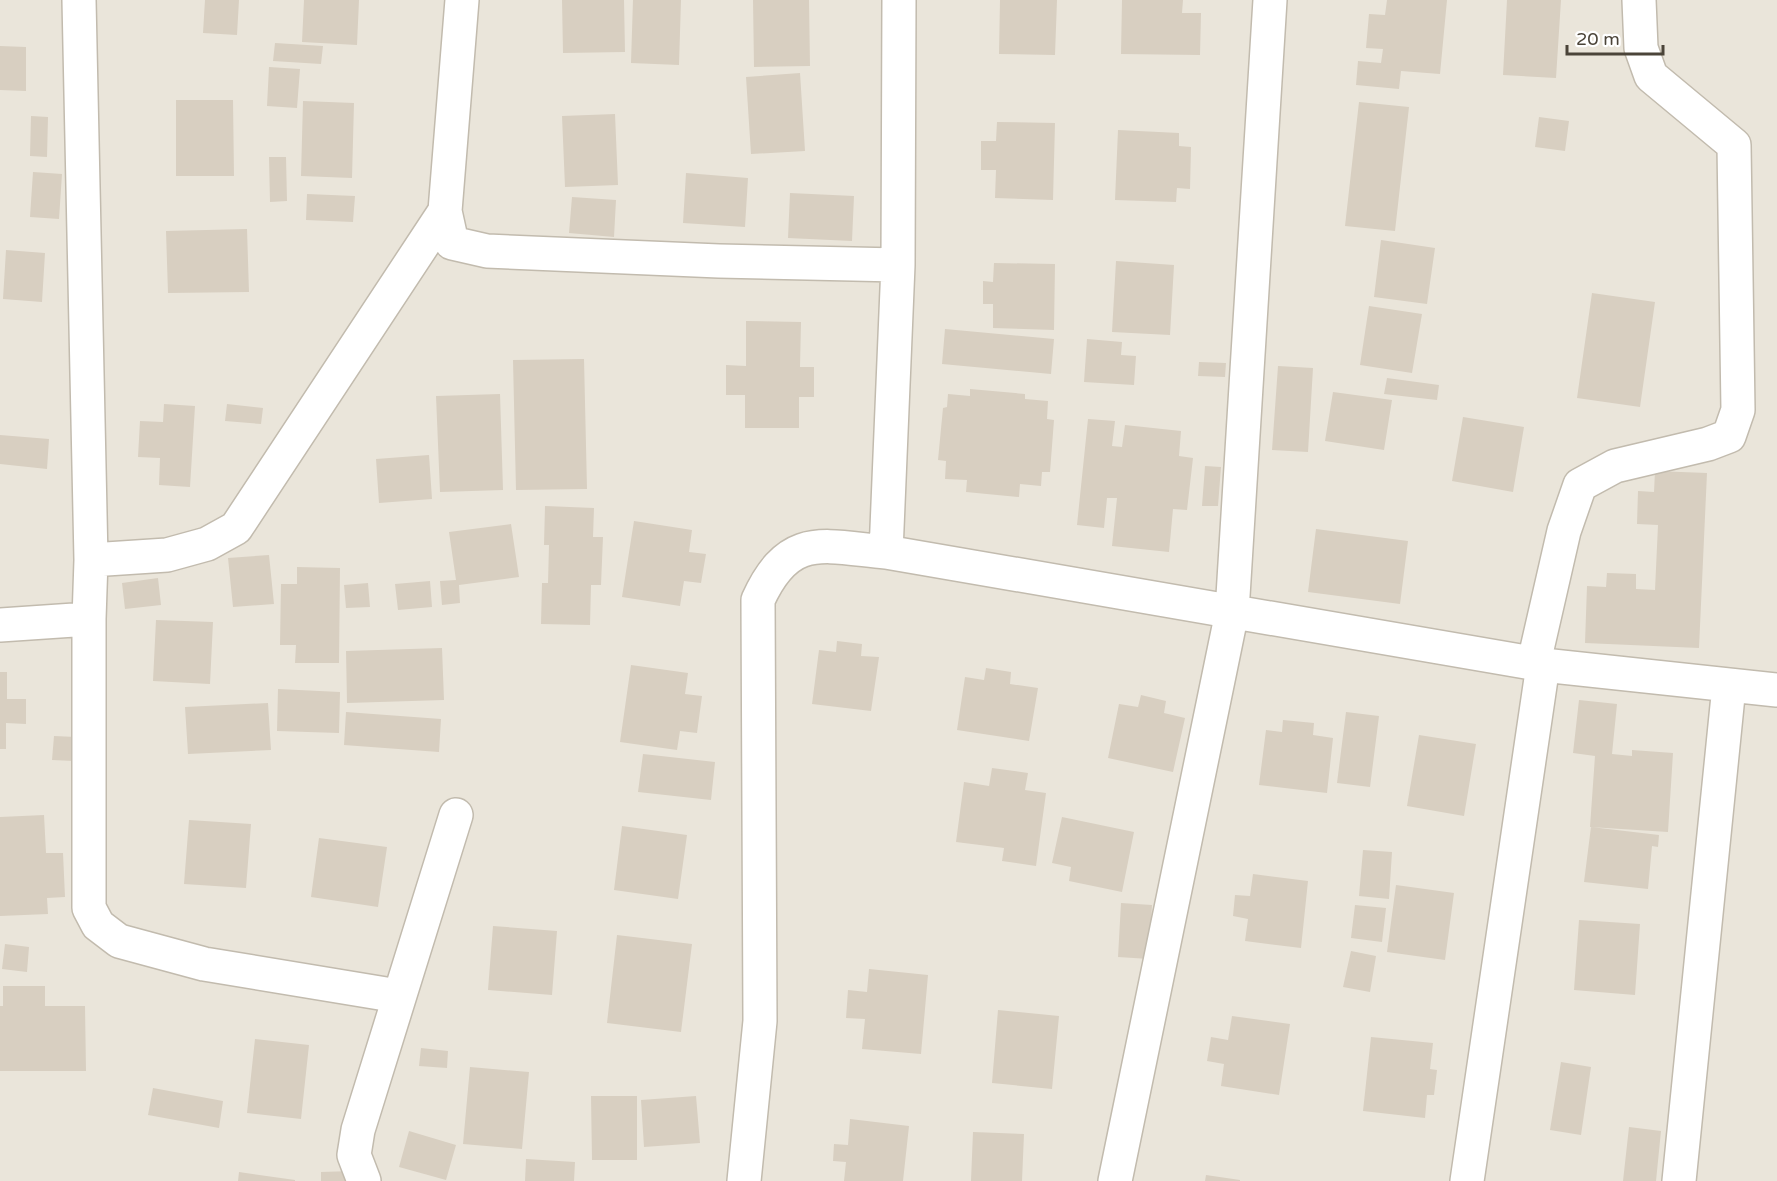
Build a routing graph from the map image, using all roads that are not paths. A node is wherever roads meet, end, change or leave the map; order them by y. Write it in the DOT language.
graph roads {
  1 [pos="79,0"];
  2 [pos="462,0"];
  3 [pos="899,0"];
  4 [pos="1270,0"];
  5 [pos="1639,0"];
  6 [pos="445,211"];
  7 [pos="898,265"];
  8 [pos="886,552"];
  9 [pos="91,560"];
  10 [pos="1232,612"];
  11 [pos="89,619"];
  12 [pos="0,625"];
  13 [pos="1538,664"];
  14 [pos="1729,686"];
  15 [pos="1777,690"];
  16 [pos="456,815"];
  17 [pos="399,996"];
  18 [pos="364,1181"];
  19 [pos="744,1181"];
  20 [pos="1115,1181"];
  21 [pos="1467,1181"];
  22 [pos="1679,1181"];
  1 -- 9 [label="street"];
  2 -- 6 [label="street"];
  3 -- 7 [label="street"];
  4 -- 10 [label="street"];
  5 -- 13 [label="street"];
  6 -- 7 [label="street"];
  6 -- 9 [label="street"];
  7 -- 8 [label="street"];
  8 -- 10 [label="street"];
  8 -- 19 [label="street"];
  9 -- 11 [label="street"];
  10 -- 13 [label="street"];
  10 -- 20 [label="street"];
  11 -- 12 [label="street"];
  11 -- 17 [label="street"];
  13 -- 14 [label="street"];
  13 -- 21 [label="street"];
  14 -- 15 [label="street"];
  14 -- 22 [label="street"];
  16 -- 17 [label="street"];
  17 -- 18 [label="street"];
}
